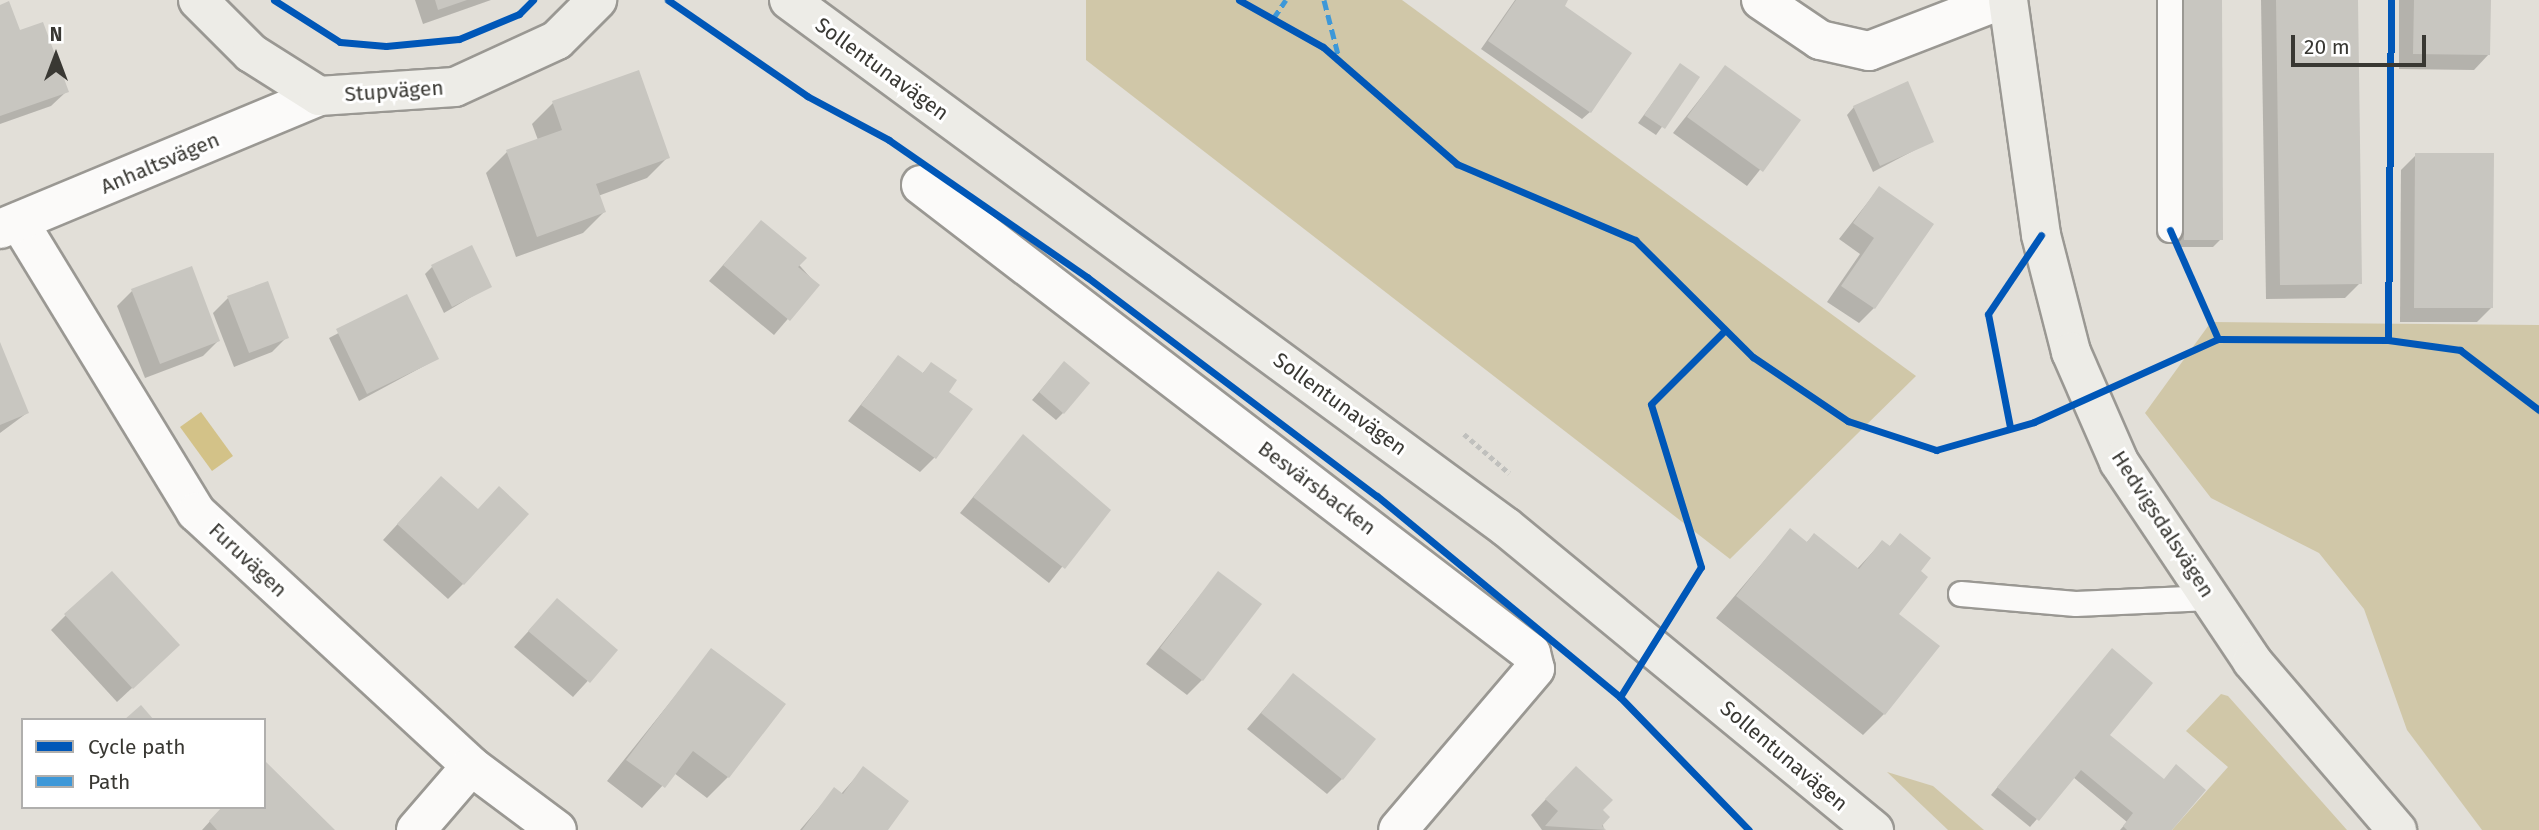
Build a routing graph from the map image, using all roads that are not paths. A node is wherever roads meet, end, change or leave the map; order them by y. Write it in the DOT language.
graph roads {
  1 [pos="198,0"];
  2 [pos="597,0"];
  3 [pos="789,0"];
  4 [pos="1761,0"];
  5 [pos="2001,0"];
  6 [pos="2008,0"];
  7 [pos="2169,0"];
  8 [pos="319,96"];
  9 [pos="921,185"];
  10 [pos="10,225"];
  11 [pos="2171,230"];
  12 [pos="1961,594"];
  13 [pos="2210,598"];
  14 [pos="471,766"];
  15 [pos="416,830"];
  16 [pos="558,830"];
  17 [pos="1398,830"];
  18 [pos="1874,830"];
  19 [pos="2397,830"];
  1 -- 8 [label="street, Stupvägen"];
  2 -- 8 [label="street, Stupvägen"];
  3 -- 18 [label="street, Sollentunavägen"];
  4 -- 5 [label="street"];
  6 -- 13 [label="street, Hedvigsdalsvägen"];
  7 -- 11 [label="lane"];
  8 -- 10 [label="street, Anhaltsvägen"];
  9 -- 17 [label="street, Besvärsbacken"];
  10 -- 14 [label="street, Furuvägen"];
  12 -- 13 [label="lane"];
  13 -- 19 [label="street, Hedvigsdalsvägen"];
  14 -- 15 [label="street"];
  14 -- 16 [label="street, Furuvägen"];
}
